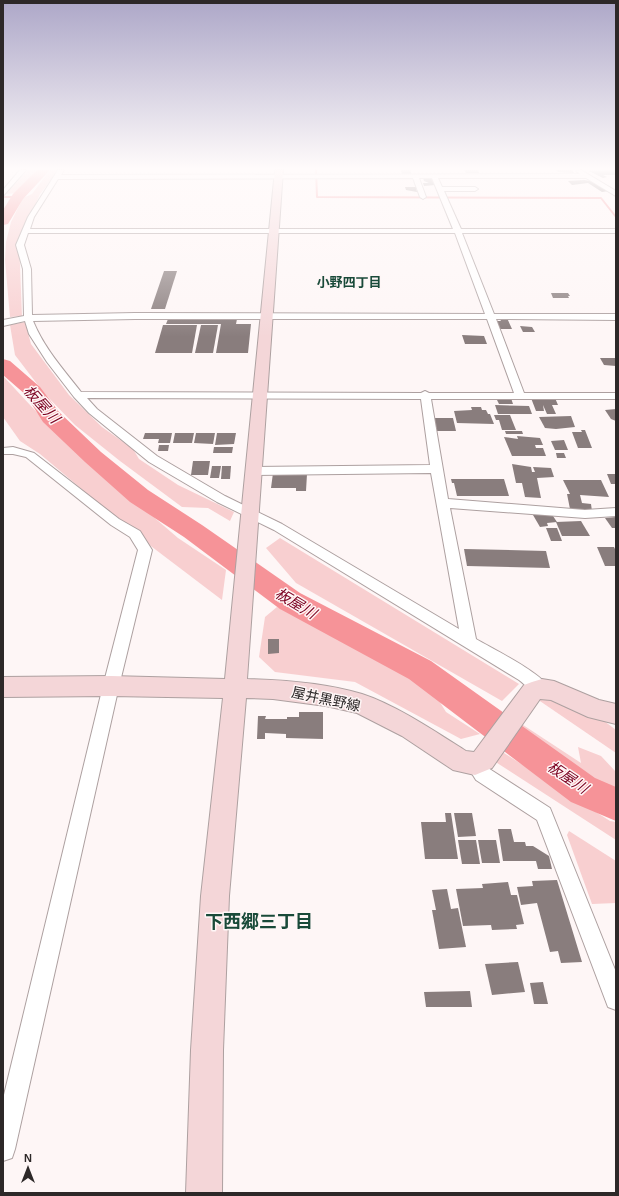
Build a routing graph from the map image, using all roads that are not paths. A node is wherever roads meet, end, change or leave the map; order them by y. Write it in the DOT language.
graph roads {
  1 [pos="28,226"];
  2 [pos="274,226"];
  3 [pos="455,226"];
  4 [pos="25,231"];
  5 [pos="274,231"];
  6 [pos="457,231"];
  7 [pos="616,231"];
  8 [pos="266,317"];
  9 [pos="489,317"];
  10 [pos="616,317"];
  11 [pos="26,319"];
  12 [pos="3,323"];
  13 [pos="425,394"];
  14 [pos="78,395"];
  15 [pos="260,395"];
  16 [pos="520,395"];
  17 [pos="616,396"];
  18 [pos="3,450"];
  19 [pos="436,469"];
  20 [pos="253,471"];
  21 [pos="444,503"];
  22 [pos="616,512"];
  23 [pos="250,516"];
  24 [pos="469,642"];
  25 [pos="111,686"];
  26 [pos="3,687"];
  27 [pos="235,688"];
  28 [pos="537,690"];
  29 [pos="616,714"];
  30 [pos="479,762"];
  31 [pos="616,999"];
  32 [pos="3,1149"];
  33 [pos="204,1193"];
  1 -- 4 [label="street"];
  2 -- 5 [label="street"];
  3 -- 6 [label="street"];
  4 -- 5 [label="street"];
  4 -- 11 [label="street"];
  5 -- 6 [label="street"];
  5 -- 8 [label="street"];
  6 -- 7 [label="street"];
  6 -- 9 [label="street"];
  8 -- 9 [label="street"];
  8 -- 11 [label="street"];
  8 -- 15 [label="street"];
  9 -- 10 [label="street"];
  9 -- 16 [label="street"];
  11 -- 12 [label="street"];
  11 -- 14 [label="street"];
  13 -- 15 [label="street"];
  13 -- 16 [label="street"];
  13 -- 19 [label="street"];
  14 -- 15 [label="street"];
  14 -- 23 [label="street"];
  15 -- 20 [label="street"];
  16 -- 17 [label="street"];
  18 -- 25 [label="street"];
  19 -- 20 [label="street"];
  19 -- 21 [label="street"];
  20 -- 23 [label="street"];
  21 -- 22 [label="street"];
  21 -- 24 [label="street"];
  23 -- 24 [label="street"];
  23 -- 27 [label="street"];
  24 -- 28 [label="street"];
  25 -- 26 [label="street, 屋井黒野線"];
  25 -- 27 [label="street, 屋井黒野線"];
  25 -- 32 [label="street"];
  27 -- 30 [label="street, 屋井黒野線"];
  27 -- 33 [label="street"];
  28 -- 29 [label="street"];
  28 -- 30 [label="street"];
  30 -- 31 [label="street"];
}
